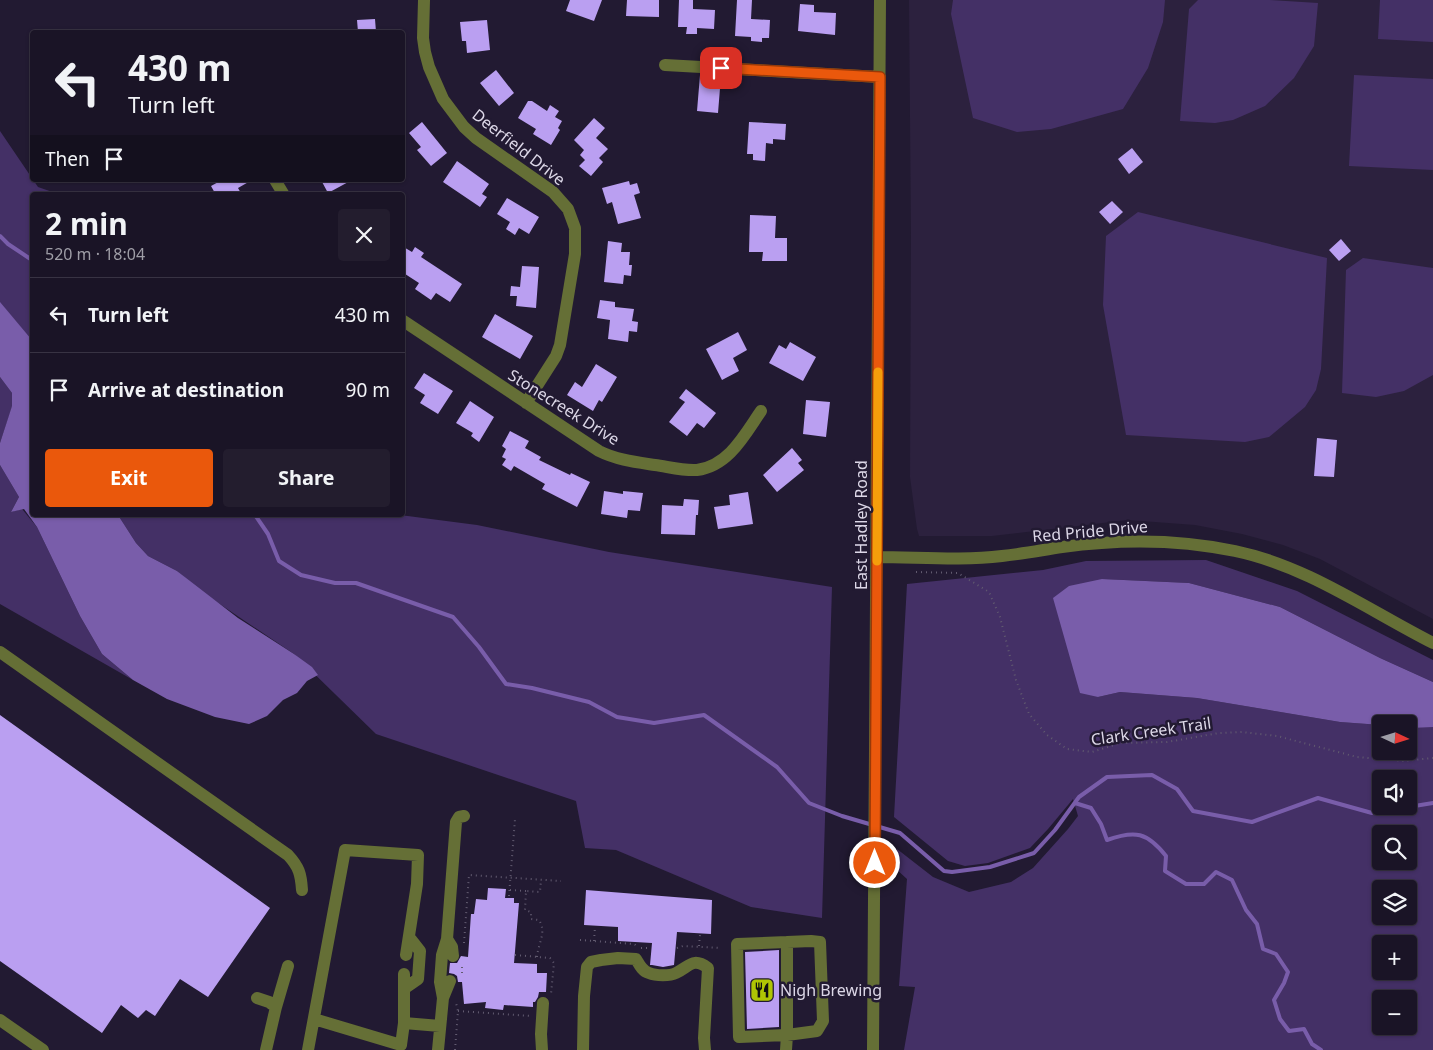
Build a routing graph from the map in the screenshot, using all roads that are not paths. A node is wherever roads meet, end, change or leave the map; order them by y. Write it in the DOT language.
graph roads {
  1 [pos="424,0"];
  2 [pos="880,0"];
  3 [pos="665,65"];
  4 [pos="880,77"];
  5 [pos="405,322"];
  6 [pos="526,402"];
  7 [pos="761,411"];
  8 [pos="877,557"];
  9 [pos="1433,643"];
  10 [pos="0,652"];
  11 [pos="464,816"];
  12 [pos="302,890"];
  13 [pos="409,937"];
  14 [pos="448,939"];
  15 [pos="787,942"];
  16 [pos="650,954"];
  17 [pos="406,955"];
  18 [pos="675,955"];
  19 [pos="636,958"];
  20 [pos="458,960"];
  21 [pos="691,963"];
  22 [pos="288,966"];
  23 [pos="404,974"];
  24 [pos="450,982"];
  25 [pos="405,988"];
  26 [pos="257,998"];
  27 [pos="448,999"];
  28 [pos="546,1006"];
  29 [pos="276,1007"];
  30 [pos="314,1018"];
  31 [pos="0,1020"];
  32 [pos="404,1023"];
  33 [pos="440,1026"];
  34 [pos="787,1035"];
  35 [pos="43,1050"];
  36 [pos="266,1050"];
  37 [pos="308,1050"];
  38 [pos="438,1050"];
  39 [pos="542,1050"];
  40 [pos="583,1050"];
  41 [pos="705,1050"];
  42 [pos="786,1050"];
  43 [pos="873,1050"];
  1 -- 6 [label="street, Deerfield Drive"];
  2 -- 4 [label="street, East Hadley Road"];
  3 -- 4 [label="street"];
  4 -- 8 [label="street, East Hadley Road"];
  5 -- 6 [label="street, Stonecreek Drive"];
  6 -- 7 [label="street, Stonecreek Drive"];
  8 -- 9 [label="street, Red Pride Drive"];
  8 -- 43 [label="street, East Hadley Road"];
  10 -- 12 [label="street"];
  11 -- 14 [label="street"];
  13 -- 17 [label="street"];
  13 -- 25 [label="street"];
  13 -- 30 [label="street"];
  14 -- 20 [label="street"];
  14 -- 27 [label="street"];
  15 -- 34 [label="street"];
  15 -- 34 [label="street"];
  15 -- 34 [label="street"];
  16 -- 19 [label="street"];
  18 -- 21 [label="street"];
  19 -- 21 [label="street"];
  19 -- 40 [label="street"];
  21 -- 41 [label="street"];
  22 -- 29 [label="street"];
  23 -- 25 [label="street"];
  24 -- 27 [label="street"];
  25 -- 32 [label="street"];
  26 -- 29 [label="street"];
  27 -- 33 [label="street"];
  28 -- 39 [label="street"];
  29 -- 36 [label="street"];
  30 -- 32 [label="street"];
  30 -- 37 [label="street"];
  31 -- 35 [label="street"];
  32 -- 33 [label="street"];
  33 -- 38 [label="street"];
  34 -- 42 [label="street"];
}
